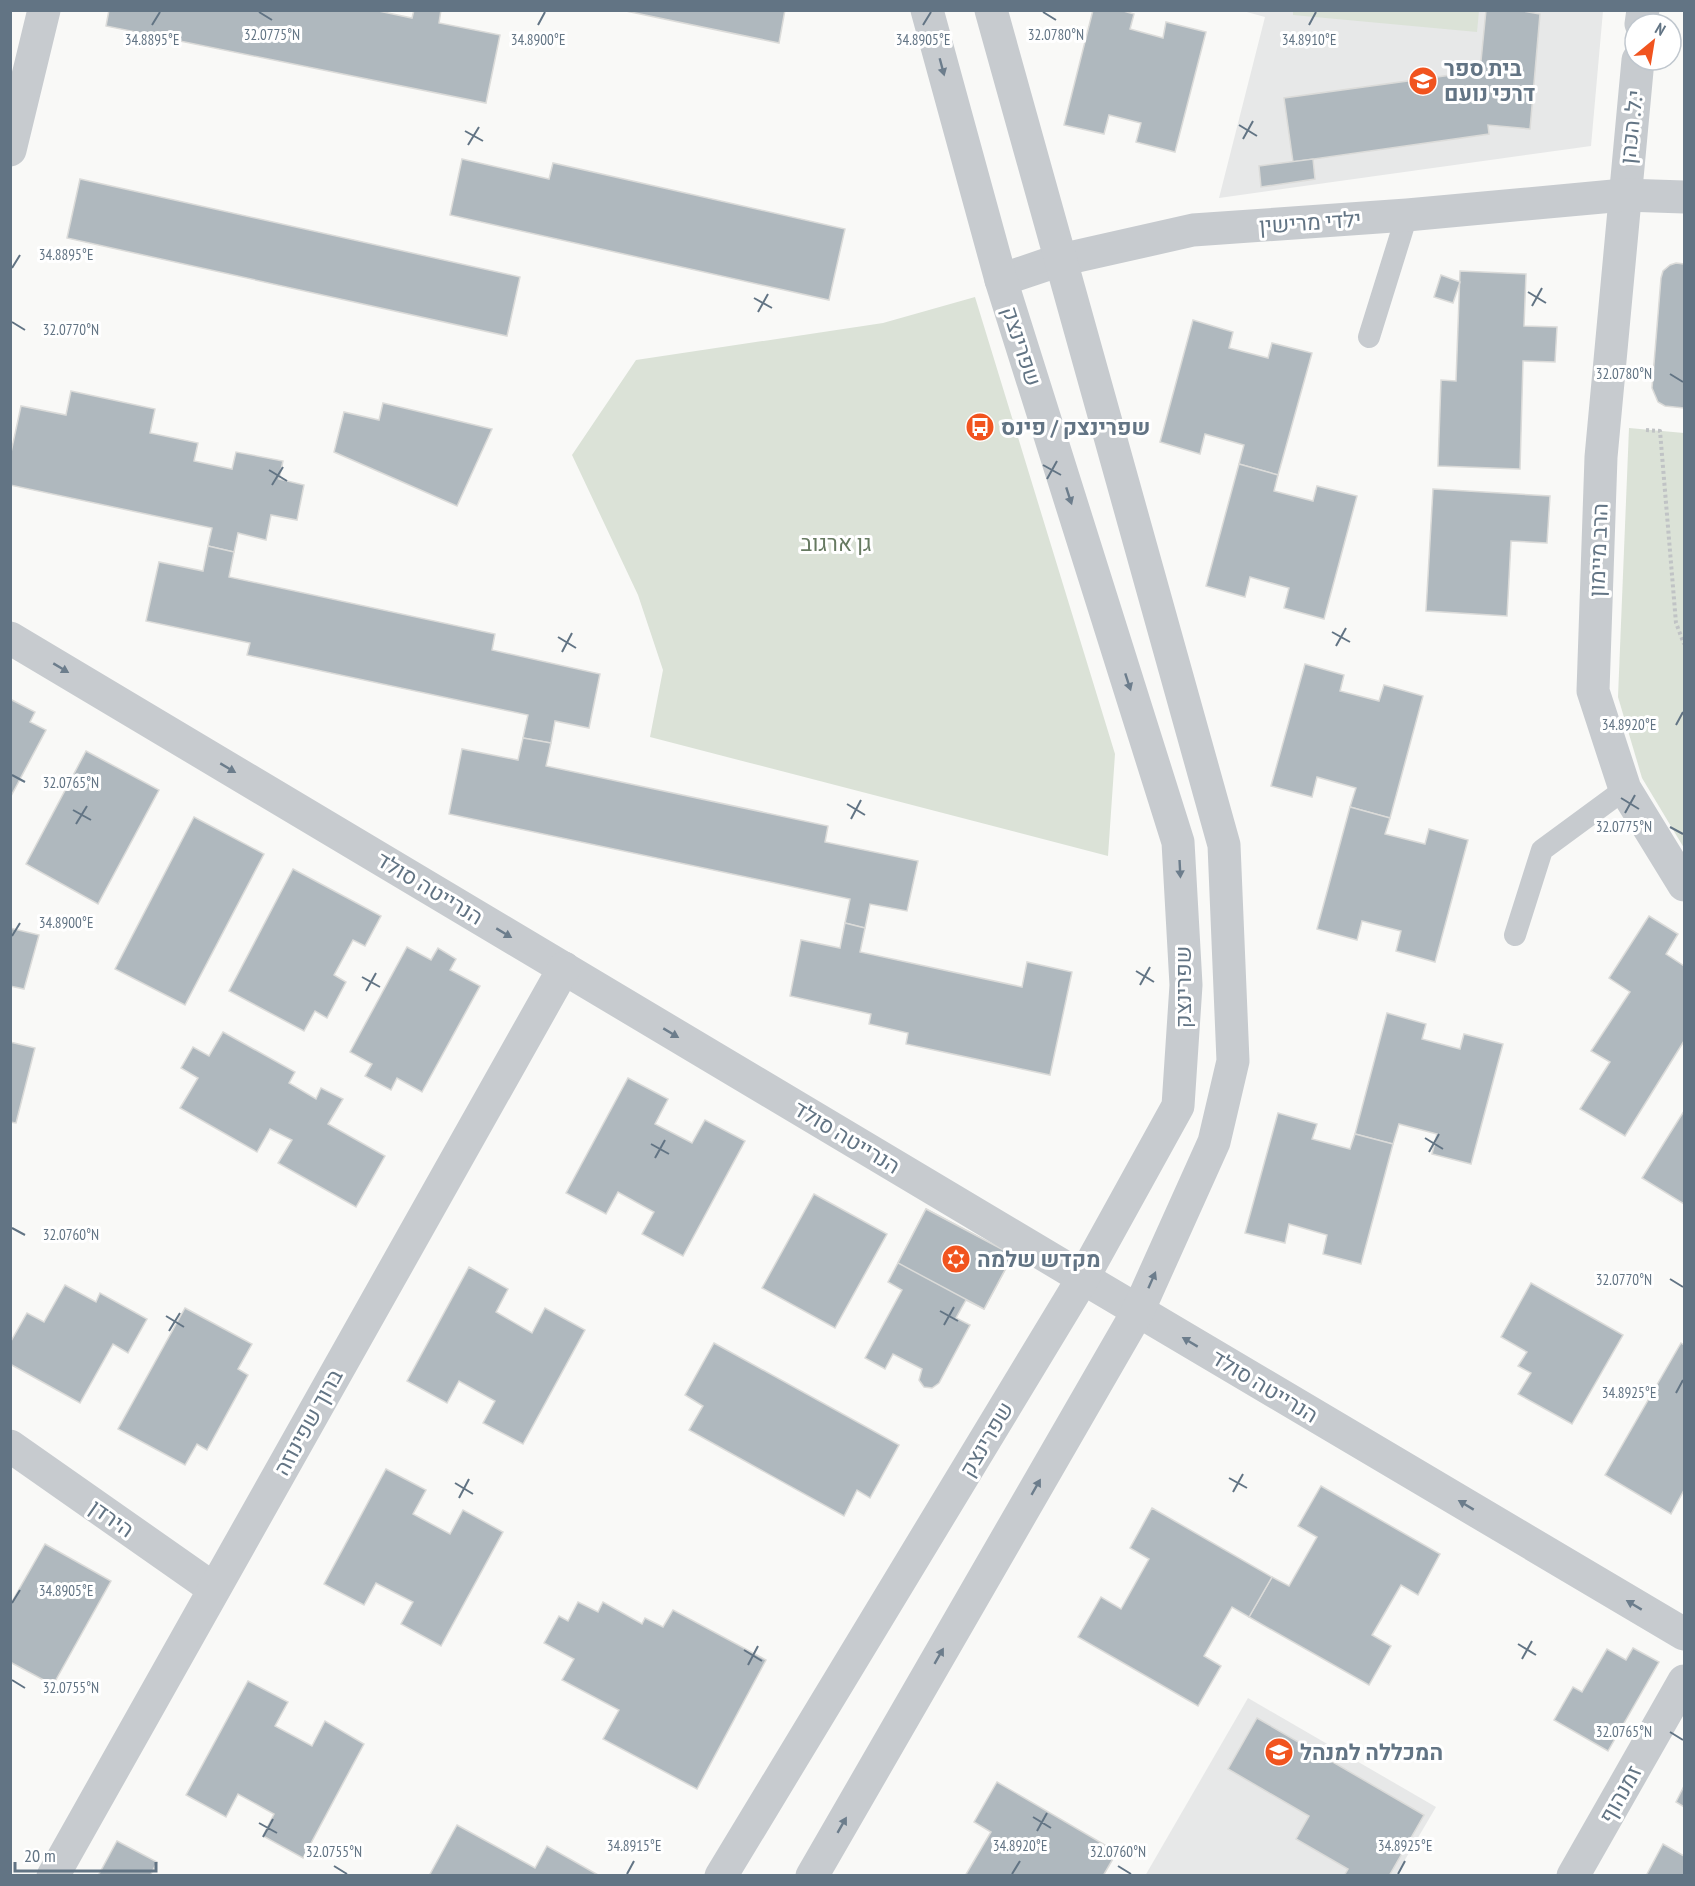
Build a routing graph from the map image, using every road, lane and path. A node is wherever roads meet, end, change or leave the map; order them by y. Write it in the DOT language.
graph roads {
  1 [pos="44,10"];
  2 [pos="927,10"];
  3 [pos="991,10"];
  4 [pos="1637,72"];
  5 [pos="13,129"];
  6 [pos="1624,195"];
  7 [pos="1684,197"];
  8 [pos="1407,215"];
  9 [pos="1060,260"];
  10 [pos="1001,280"];
  11 [pos="1369,337"];
  12 [pos="1604,425"];
  13 [pos="10,638"];
  14 [pos="1684,644"];
  15 [pos="1625,789"];
  16 [pos="1684,885"];
  17 [pos="1515,935"];
  18 [pos="564,969"];
  19 [pos="1083,1278"];
  20 [pos="1138,1311"];
  21 [pos="10,1446"];
  22 [pos="214,1589"];
  23 [pos="1684,1634"];
  24 [pos="1684,1681"];
  25 [pos="53,1875"];
  26 [pos="721,1875"];
  27 [pos="812,1875"];
  28 [pos="1573,1875"];
  1 -- 5 [label="street"];
  2 -- 10 [label="street, שפרינצק, one-way"];
  3 -- 9 [label="street, שפרינצק"];
  4 -- 6 [label="street, י.ל. הכהן"];
  6 -- 7 [label="street, ילדי מרישין"];
  6 -- 8 [label="street, ילדי מרישין"];
  6 -- 12 [label="street, הרב מיימון"];
  8 -- 9 [label="street, ילדי מרישין"];
  8 -- 11 [label="lane"];
  9 -- 10 [label="street, ילדי מרישין"];
  20 -- 9 [label="street, שפרינצק, one-way"];
  10 -- 19 [label="street, שפרינצק, one-way"];
  12 -- 14 [label="path"];
  12 -- 15 [label="street, הרב מיימון"];
  13 -- 18 [label="street, הנרייטה סולד, one-way"];
  15 -- 16 [label="street, הרב מיימון"];
  15 -- 17 [label="lane"];
  18 -- 19 [label="street, הנרייטה סולד, one-way"];
  18 -- 22 [label="street, ברוך שפינוזה"];
  19 -- 20 [label="street, הנרייטה סולד"];
  19 -- 26 [label="street, שפרינצק"];
  23 -- 20 [label="street, הנרייטה סולד, one-way"];
  27 -- 20 [label="street, שפרינצק, one-way"];
  21 -- 22 [label="street, הירדן"];
  22 -- 25 [label="street, ברוך שפינוזה"];
  24 -- 28 [label="street, זמנהוף"];
}
